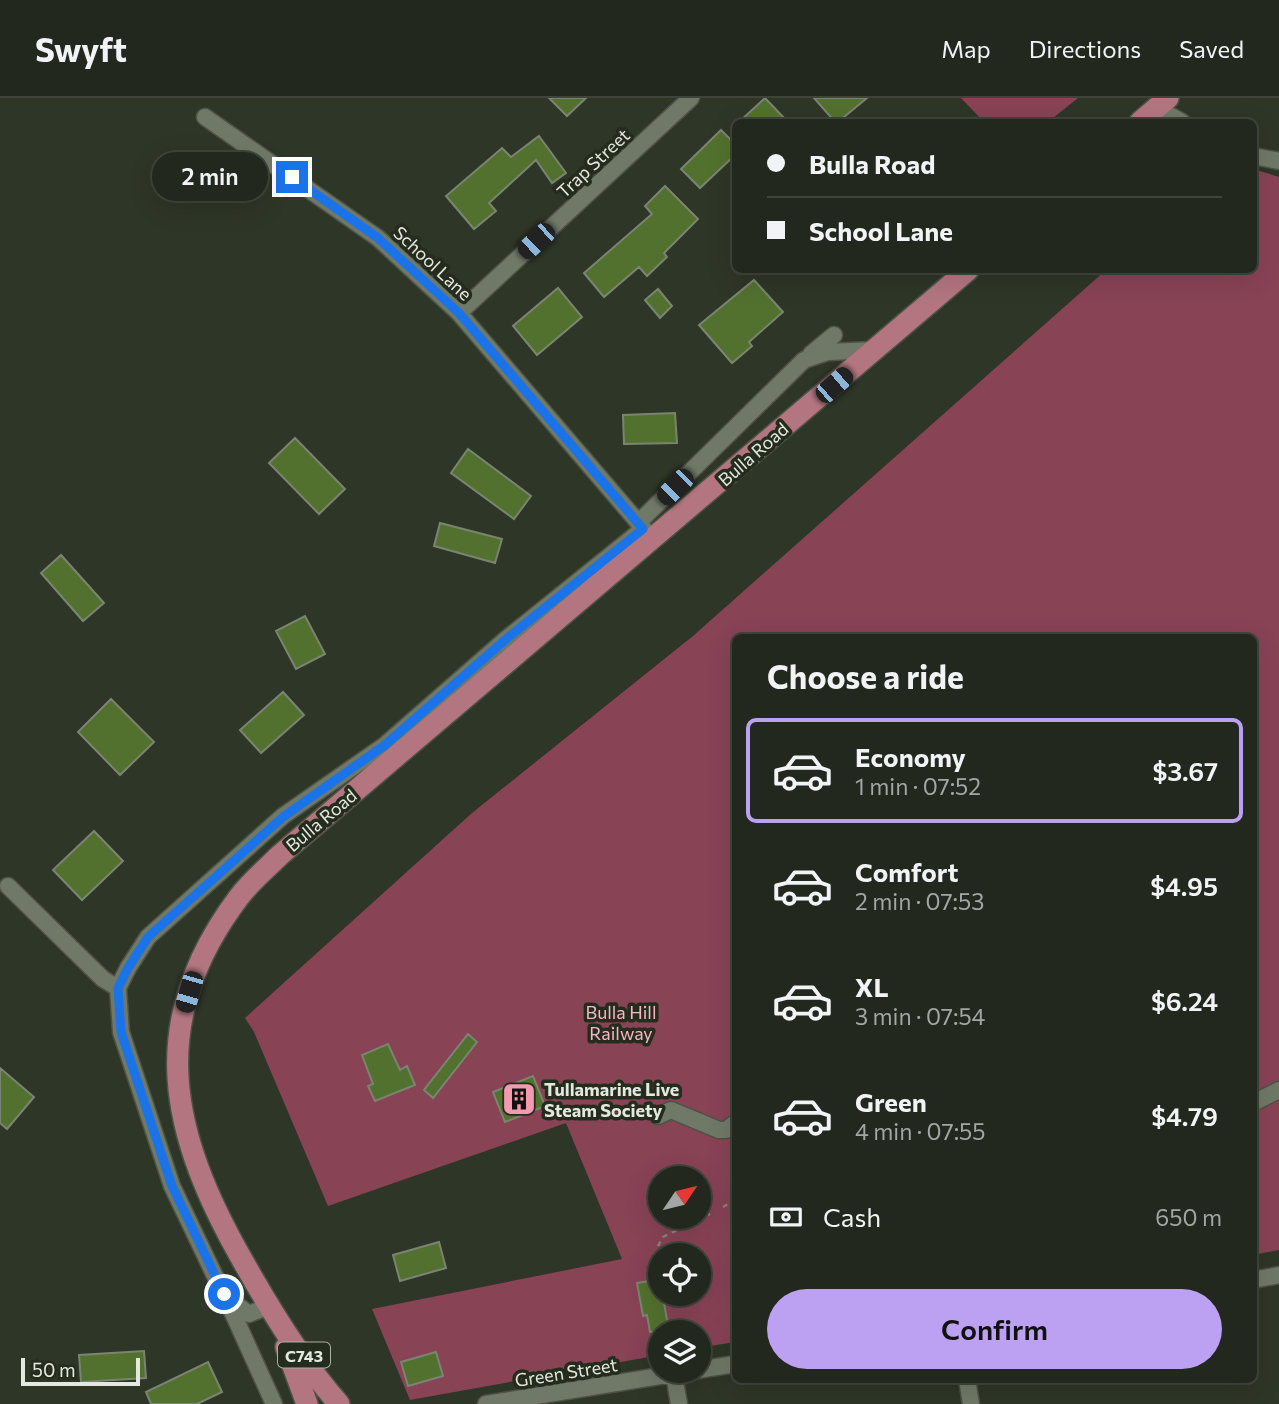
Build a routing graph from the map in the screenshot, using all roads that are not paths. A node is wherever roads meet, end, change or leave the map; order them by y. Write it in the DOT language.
graph roads {
  1 [pos="691,98"];
  2 [pos="1163,103"];
  3 [pos="205,117"];
  4 [pos="1144,119"];
  5 [pos="1179,119"];
  6 [pos="1257,157"];
  7 [pos="1279,161"];
  8 [pos="964,273"];
  9 [pos="459,313"];
  10 [pos="834,335"];
  11 [pos="874,350"];
  12 [pos="804,360"];
  13 [pos="645,531"];
  14 [pos="8,886"];
  15 [pos="118,988"];
  16 [pos="1279,1090"];
  17 [pos="1257,1101"];
  18 [pos="658,1116"];
  19 [pos="732,1125"];
  20 [pos="1279,1275"];
  21 [pos="1257,1279"];
  22 [pos="224,1294"];
  23 [pos="269,1306"];
  24 [pos="732,1365"];
  25 [pos="711,1368"];
  26 [pos="648,1379"];
  27 [pos="675,1383"];
  28 [pos="968,1383"];
  29 [pos="274,1404"];
  30 [pos="307,1404"];
  31 [pos="339,1404"];
  32 [pos="486,1404"];
  33 [pos="679,1404"];
  34 [pos="971,1404"];
  1 -- 9 [label="street, Trap Street"];
  2 -- 4 [label="main road"];
  2 -- 5 [label="street"];
  3 -- 9 [label="street, School Lane"];
  6 -- 7 [label="street"];
  8 -- 11 [label="main road, Bulla Road / C743"];
  9 -- 13 [label="street, School Lane"];
  10 -- 12 [label="street"];
  11 -- 12 [label="street"];
  11 -- 13 [label="main road, Bulla Road / C743"];
  12 -- 13 [label="street"];
  13 -- 15 [label="street, Bulla Road"];
  13 -- 23 [label="main road, Bulla Road / C743"];
  14 -- 15 [label="street"];
  15 -- 22 [label="street"];
  16 -- 17 [label="street"];
  18 -- 19 [label="street"];
  20 -- 21 [label="street"];
  22 -- 23 [label="street"];
  22 -- 29 [label="street"];
  23 -- 30 [label="main road, Bulla Road / C743"];
  23 -- 31 [label="main road, Bulla Road / C743"];
  24 -- 25 [label="street, Green Street"];
  26 -- 32 [label="street, Green Street"];
  27 -- 33 [label="street"];
  28 -- 34 [label="street"];
}
